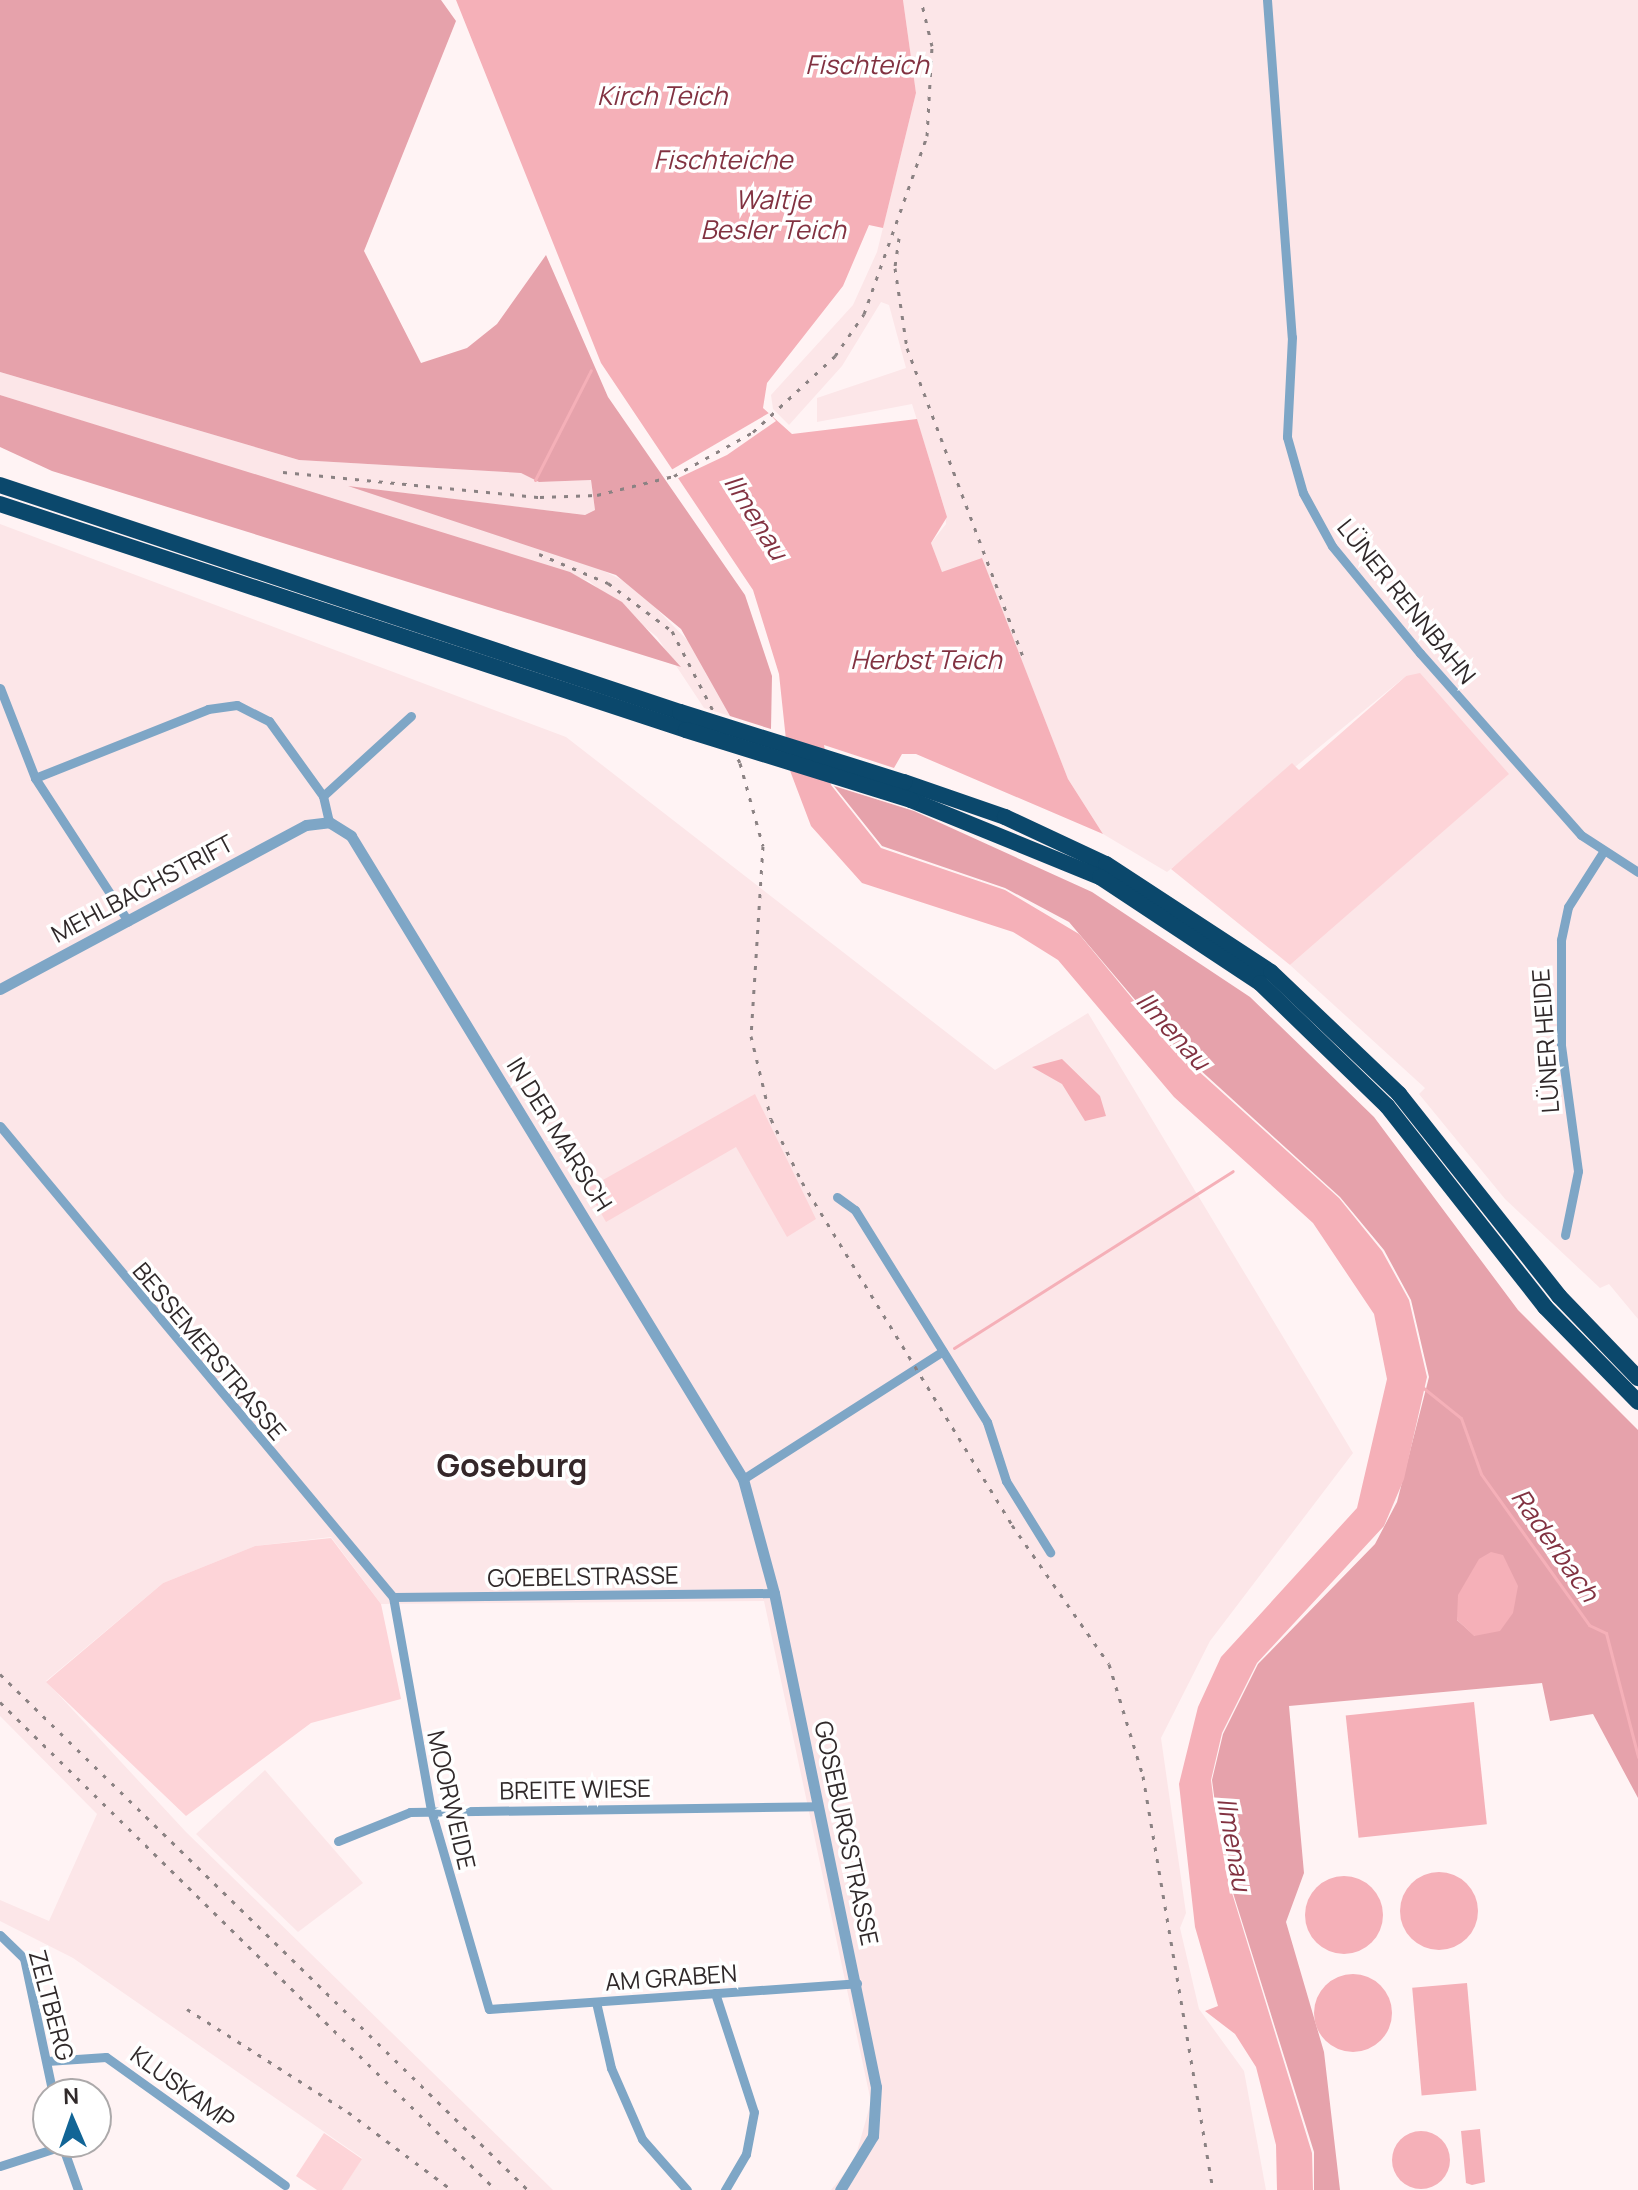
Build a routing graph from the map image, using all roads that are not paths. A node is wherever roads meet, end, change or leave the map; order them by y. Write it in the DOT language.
graph roads {
  1 [pos="1267,0"];
  2 [pos="0,485"];
  3 [pos="0,504"];
  4 [pos="0,688"];
  5 [pos="411,716"];
  6 [pos="35,778"];
  7 [pos="323,796"];
  8 [pos="329,822"];
  9 [pos="1603,852"];
  10 [pos="1638,872"];
  11 [pos="128,921"];
  12 [pos="0,989"];
  13 [pos="0,1126"];
  14 [pos="837,1197"];
  15 [pos="1565,1235"];
  16 [pos="943,1351"];
  17 [pos="1615,1356"];
  18 [pos="1638,1371"];
  19 [pos="1638,1378"];
  20 [pos="1638,1402"];
  21 [pos="743,1479"];
  22 [pos="1050,1552"];
  23 [pos="774,1593"];
  24 [pos="393,1597"];
  25 [pos="818,1806"];
  26 [pos="431,1810"];
  27 [pos="338,1841"];
  28 [pos="0,1935"];
  29 [pos="857,1983"];
  30 [pos="715,1993"];
  31 [pos="596,2002"];
  32 [pos="489,2009"];
  33 [pos="47,2061"];
  34 [pos="50,2078"];
  35 [pos="32,2155"];
  36 [pos="67,2158"];
  37 [pos="0,2166"];
  38 [pos="285,2185"];
  39 [pos="78,2190"];
  40 [pos="687,2190"];
  41 [pos="725,2190"];
  42 [pos="840,2190"];
  1 -- 9 [label="street, LÜNER RENNBAHN"];
  2 -- 17 [label="highway, bridge"];
  3 -- 20 [label="highway, bridge"];
  4 -- 6 [label="street"];
  5 -- 7 [label="street"];
  6 -- 7 [label="street"];
  6 -- 11 [label="street"];
  7 -- 8 [label="street"];
  8 -- 11 [label="street, MEHLBACHSTRIFT"];
  8 -- 21 [label="street, IN DER MARSCH"];
  9 -- 10 [label="street, LÜNER RENNBAHN"];
  9 -- 15 [label="street, LÜNER HEIDE"];
  11 -- 12 [label="street, MEHLBACHSTRIFT"];
  13 -- 24 [label="street, BESSEMERSTRASSE"];
  14 -- 16 [label="street"];
  16 -- 21 [label="street"];
  16 -- 22 [label="street"];
  17 -- 18 [label="highway"];
  17 -- 19 [label="highway"];
  21 -- 23 [label="street, GOSEBURGSTRASSE"];
  23 -- 24 [label="street, GOEBELSTRASSE"];
  23 -- 25 [label="street, GOSEBURGSTRASSE"];
  24 -- 26 [label="street, MOORWEIDE"];
  25 -- 26 [label="street, BREITE WIESE"];
  25 -- 29 [label="street, GOSEBURGSTRASSE"];
  26 -- 27 [label="street, BREITE WIESE"];
  26 -- 32 [label="street, MOORWEIDE"];
  28 -- 33 [label="street, ZELTBERG"];
  29 -- 30 [label="street, AM GRABEN"];
  29 -- 42 [label="street, GOSEBURGSTRASSE"];
  30 -- 31 [label="street, AM GRABEN"];
  30 -- 41 [label="street"];
  31 -- 32 [label="street, AM GRABEN"];
  31 -- 40 [label="street"];
  33 -- 34 [label="street, ZELTBERG"];
  33 -- 38 [label="street, KLUSKAMP"];
  35 -- 37 [label="street"];
  36 -- 39 [label="street"];
}
